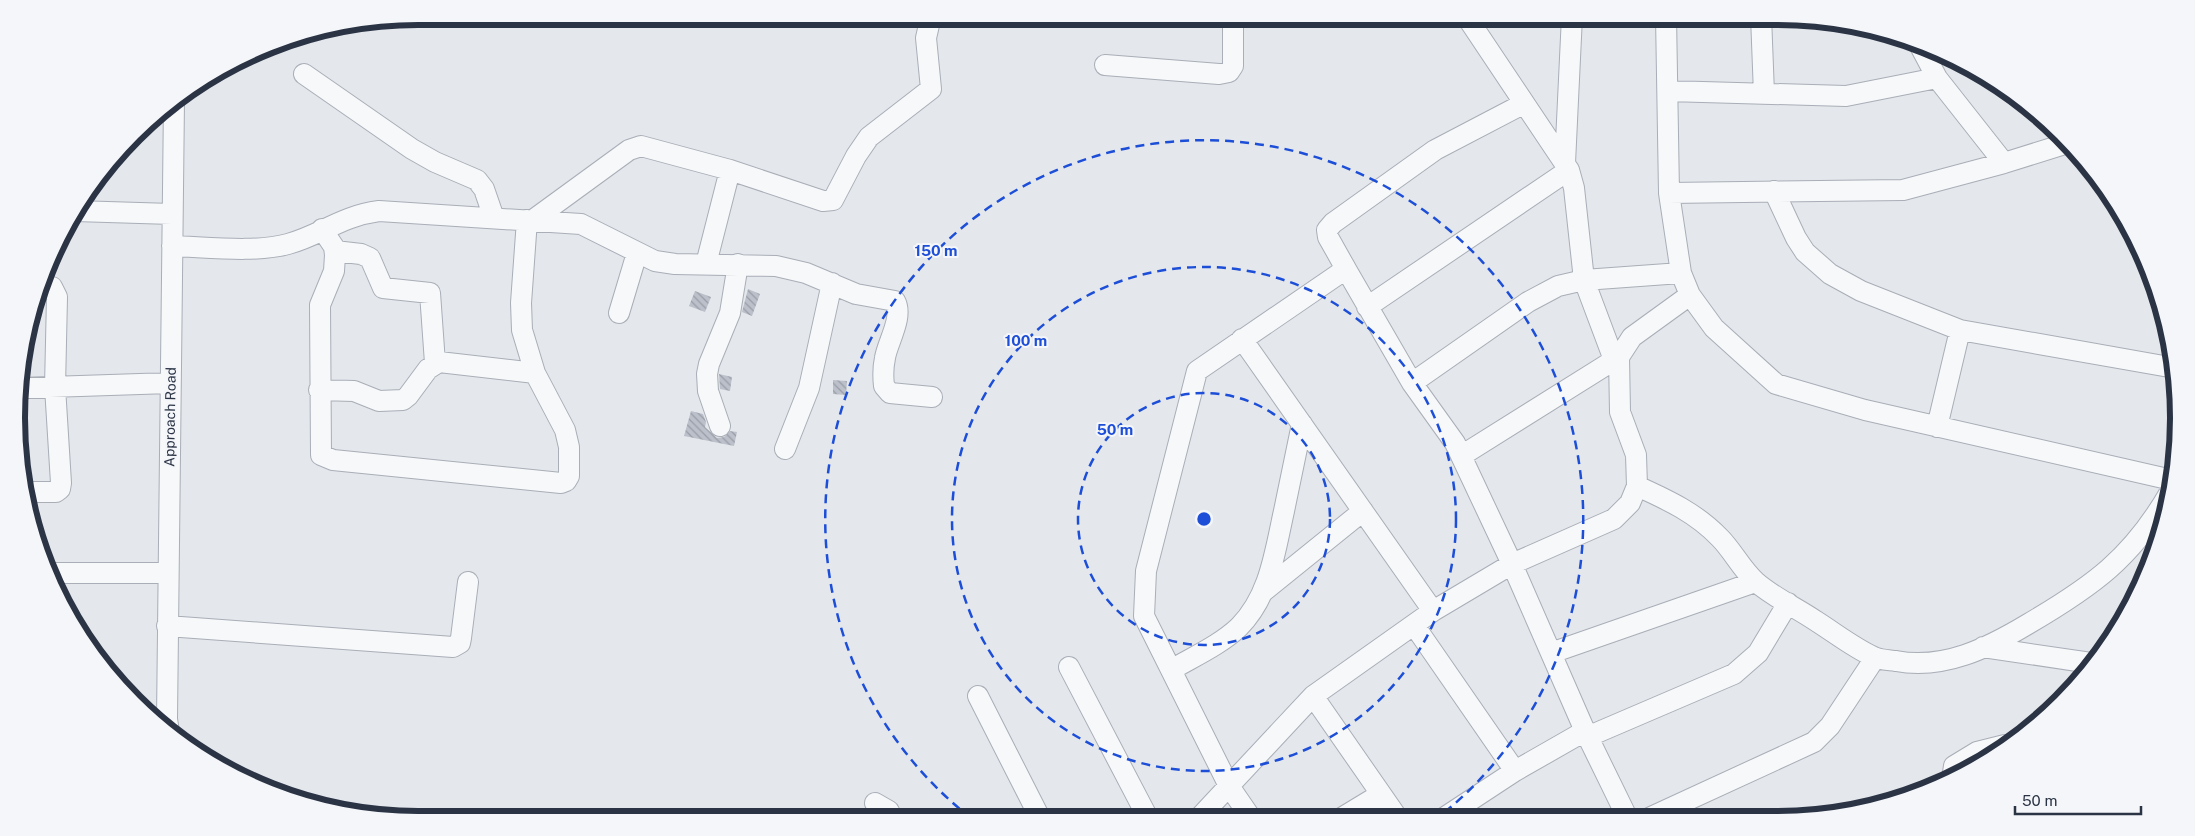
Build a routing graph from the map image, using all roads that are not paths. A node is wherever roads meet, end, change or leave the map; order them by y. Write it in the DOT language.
graph roads {
  1 [pos="929,25"];
  2 [pos="1232,25"];
  3 [pos="1472,25"];
  4 [pos="1572,25"];
  5 [pos="1666,25"];
  6 [pos="1761,25"];
  7 [pos="1923,54"];
  8 [pos="1105,65"];
  9 [pos="304,74"];
  10 [pos="1937,78"];
  11 [pos="1668,91"];
  12 [pos="1764,94"];
  13 [pos="1523,104"];
  14 [pos="174,110"];
  15 [pos="2060,146"];
  16 [pos="2004,163"];
  17 [pos="1567,166"];
  18 [pos="730,170"];
  19 [pos="1774,191"];
  20 [pos="1669,193"];
  21 [pos="84,211"];
  22 [pos="172,214"];
  23 [pos="494,218"];
  24 [pos="530,220"];
  25 [pos="322,228"];
  26 [pos="172,246"];
  27 [pos="335,251"];
  28 [pos="637,253"];
  29 [pos="706,264"];
  30 [pos="738,264"];
  31 [pos="1346,269"];
  32 [pos="1681,273"];
  33 [pos="1584,280"];
  34 [pos="832,283"];
  35 [pos="48,286"];
  36 [pos="1690,295"];
  37 [pos="1367,307"];
  38 [pos="619,313"];
  39 [pos="1960,330"];
  40 [pos="1242,339"];
  41 [pos="1617,359"];
  42 [pos="435,363"];
  43 [pos="2167,367"];
  44 [pos="535,373"];
  45 [pos="170,383"];
  46 [pos="1412,383"];
  47 [pos="54,387"];
  48 [pos="26,388"];
  49 [pos="319,390"];
  50 [pos="932,397"];
  51 [pos="1302,424"];
  52 [pos="720,426"];
  53 [pos="1937,427"];
  54 [pos="785,449"];
  55 [pos="1461,456"];
  56 [pos="2165,478"];
  57 [pos="1637,486"];
  58 [pos="32,492"];
  59 [pos="2159,510"];
  60 [pos="1363,511"];
  61 [pos="1512,564"];
  62 [pos="57,573"];
  63 [pos="168,573"];
  64 [pos="468,582"];
  65 [pos="1755,582"];
  66 [pos="1262,592"];
  67 [pos="1788,603"];
  68 [pos="1433,611"];
  69 [pos="1414,625"];
  70 [pos="167,626"];
  71 [pos="1983,648"];
  72 [pos="1551,653"];
  73 [pos="1875,658"];
  74 [pos="2084,663"];
  75 [pos="1069,667"];
  76 [pos="1171,670"];
  77 [pos="978,696"];
  78 [pos="1313,696"];
  79 [pos="167,720"];
  80 [pos="1586,734"];
  81 [pos="1988,749"];
  82 [pos="1954,769"];
  83 [pos="1514,771"];
  84 [pos="1230,786"];
  85 [pos="1381,794"];
  86 [pos="875,803"];
  87 [pos="888,811"];
  88 [pos="1036,811"];
  89 [pos="1144,811"];
  90 [pos="1206,811"];
  91 [pos="1246,811"];
  92 [pos="1354,811"];
  93 [pos="1393,811"];
  94 [pos="1454,811"];
  95 [pos="1624,811"];
  96 [pos="1664,811"];
  1 -- 18 [label="street"];
  2 -- 8 [label="street"];
  3 -- 13 [label="street"];
  4 -- 17 [label="street"];
  5 -- 11 [label="street"];
  6 -- 12 [label="street"];
  7 -- 10 [label="street"];
  9 -- 23 [label="street"];
  10 -- 12 [label="street"];
  10 -- 16 [label="street"];
  11 -- 12 [label="street"];
  11 -- 20 [label="street"];
  13 -- 17 [label="street"];
  13 -- 31 [label="street"];
  14 -- 22 [label="street, Approach Road"];
  15 -- 16 [label="street"];
  16 -- 19 [label="street"];
  17 -- 33 [label="street"];
  17 -- 37 [label="street"];
  18 -- 24 [label="street"];
  18 -- 29 [label="street"];
  19 -- 20 [label="street"];
  19 -- 39 [label="street"];
  20 -- 32 [label="street"];
  21 -- 22 [label="street"];
  22 -- 26 [label="street, Approach Road"];
  23 -- 24 [label="street"];
  23 -- 25 [label="street"];
  24 -- 28 [label="street"];
  24 -- 44 [label="street"];
  25 -- 26 [label="street"];
  25 -- 27 [label="street"];
  26 -- 45 [label="street, Approach Road"];
  27 -- 42 [label="street"];
  27 -- 49 [label="street"];
  28 -- 29 [label="street"];
  28 -- 38 [label="street"];
  29 -- 30 [label="street"];
  30 -- 34 [label="street"];
  30 -- 52 [label="street"];
  31 -- 37 [label="street"];
  31 -- 40 [label="street"];
  32 -- 33 [label="street"];
  32 -- 36 [label="street"];
  33 -- 41 [label="street"];
  33 -- 46 [label="street"];
  34 -- 50 [label="street"];
  34 -- 54 [label="street"];
  35 -- 47 [label="street"];
  36 -- 41 [label="street"];
  36 -- 53 [label="street"];
  37 -- 46 [label="street"];
  39 -- 43 [label="street"];
  39 -- 53 [label="street"];
  40 -- 51 [label="street"];
  40 -- 76 [label="street"];
  41 -- 55 [label="street"];
  41 -- 57 [label="street"];
  42 -- 44 [label="street"];
  42 -- 49 [label="street"];
  44 -- 49 [label="street"];
  45 -- 47 [label="street"];
  45 -- 63 [label="street, Approach Road"];
  46 -- 55 [label="street"];
  47 -- 48 [label="street"];
  47 -- 58 [label="street"];
  51 -- 60 [label="street"];
  51 -- 66 [label="street"];
  53 -- 56 [label="street"];
  55 -- 61 [label="street"];
  57 -- 61 [label="street"];
  57 -- 65 [label="street"];
  59 -- 71 [label="street"];
  60 -- 66 [label="street"];
  60 -- 68 [label="street"];
  61 -- 68 [label="street"];
  61 -- 72 [label="street"];
  62 -- 63 [label="street"];
  63 -- 70 [label="street, Approach Road"];
  64 -- 70 [label="street"];
  65 -- 67 [label="street"];
  65 -- 72 [label="street"];
  66 -- 76 [label="street"];
  67 -- 73 [label="street"];
  67 -- 80 [label="street"];
  68 -- 69 [label="street"];
  69 -- 78 [label="street"];
  69 -- 83 [label="street"];
  70 -- 79 [label="street, Approach Road"];
  71 -- 73 [label="street"];
  71 -- 74 [label="street"];
  72 -- 80 [label="street"];
  73 -- 96 [label="street"];
  75 -- 89 [label="street"];
  76 -- 84 [label="street"];
  77 -- 88 [label="street"];
  78 -- 84 [label="street"];
  78 -- 85 [label="street"];
  80 -- 83 [label="street"];
  80 -- 95 [label="street"];
  81 -- 82 [label="street"];
  83 -- 94 [label="street"];
  84 -- 90 [label="street"];
  84 -- 91 [label="street"];
  85 -- 92 [label="street"];
  85 -- 93 [label="street"];
  86 -- 87 [label="street"];
}
